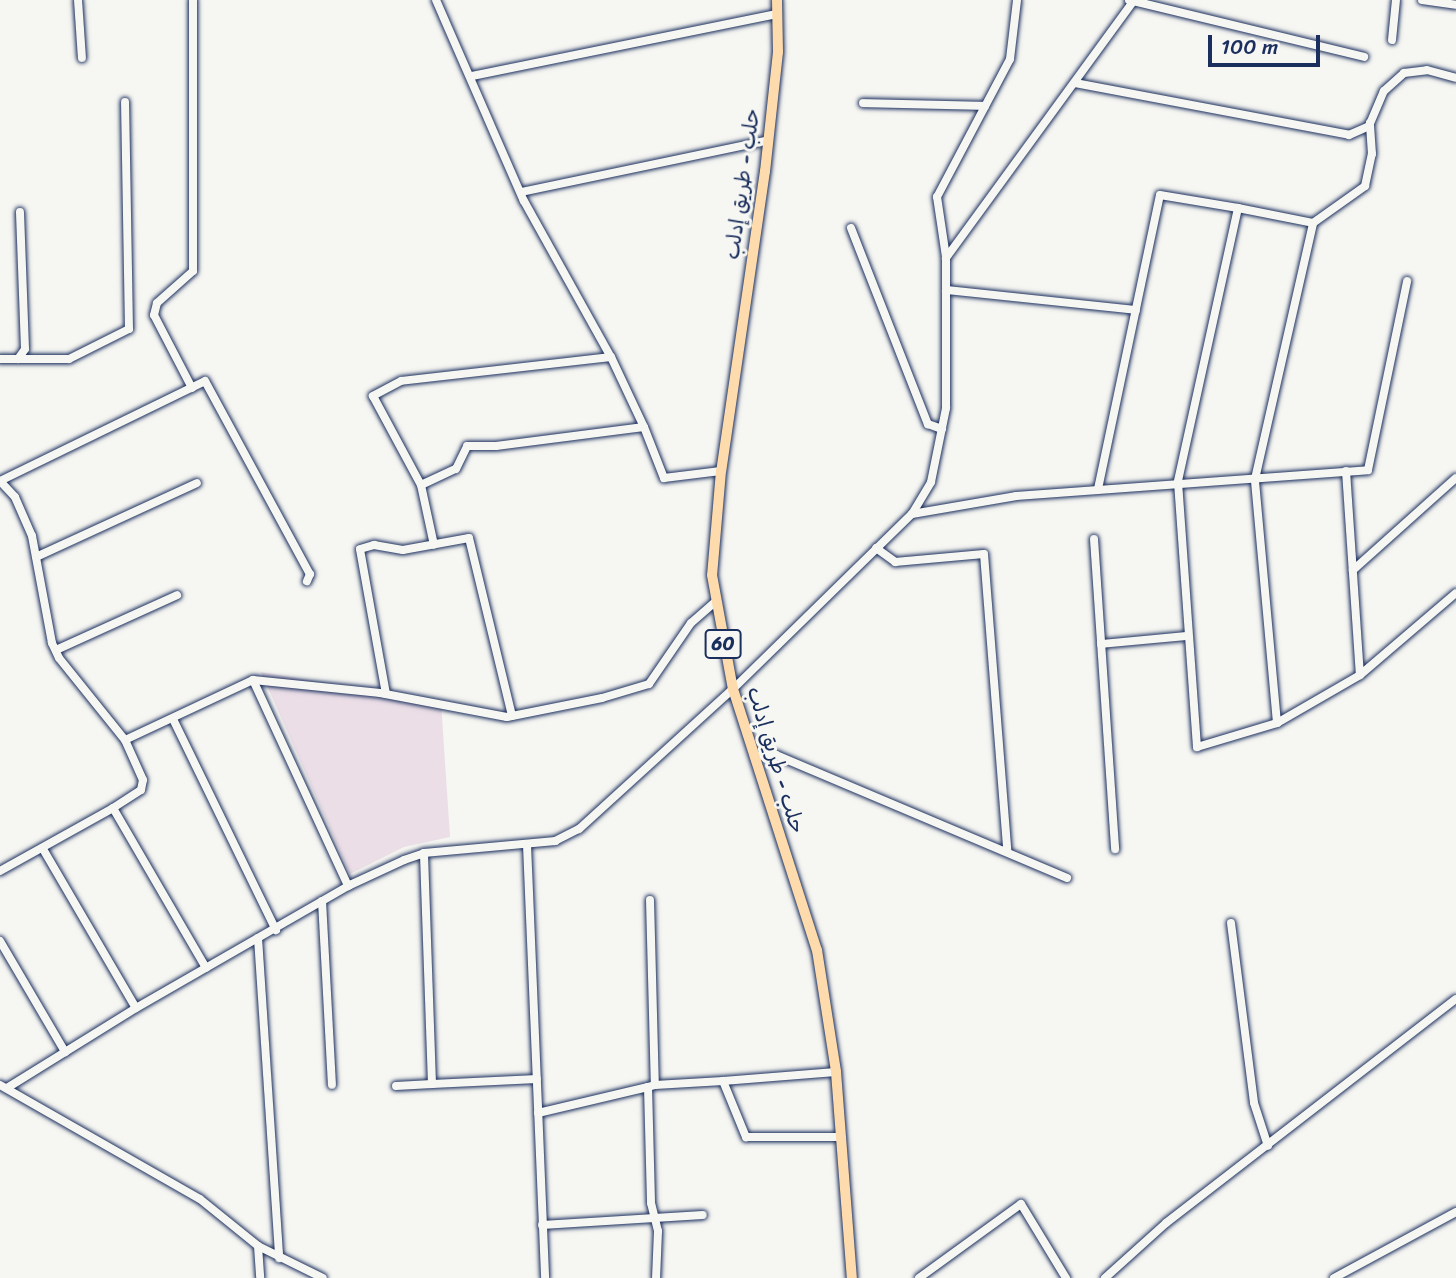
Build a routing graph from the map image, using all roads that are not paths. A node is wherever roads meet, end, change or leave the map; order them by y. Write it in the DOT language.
graph roads {
  1 [pos="78,0"];
  2 [pos="193,0"];
  3 [pos="436,0"];
  4 [pos="777,0"];
  5 [pos="1017,0"];
  6 [pos="1132,0"];
  7 [pos="1396,0"];
  8 [pos="1422,0"];
  9 [pos="1456,5"];
  10 [pos="777,14"];
  11 [pos="1392,40"];
  12 [pos="1364,57"];
  13 [pos="82,58"];
  14 [pos="472,76"];
  15 [pos="1456,78"];
  16 [pos="1075,83"];
  17 [pos="125,102"];
  18 [pos="863,103"];
  19 [pos="985,106"];
  20 [pos="1370,123"];
  21 [pos="769,140"];
  22 [pos="522,192"];
  23 [pos="1238,208"];
  24 [pos="20,212"];
  25 [pos="1313,223"];
  26 [pos="851,228"];
  27 [pos="946,258"];
  28 [pos="1407,281"];
  29 [pos="946,290"];
  30 [pos="1136,310"];
  31 [pos="611,357"];
  32 [pos="4,359"];
  33 [pos="192,388"];
  34 [pos="645,427"];
  35 [pos="942,429"];
  36 [pos="721,471"];
  37 [pos="1346,471"];
  38 [pos="1456,478"];
  39 [pos="1255,479"];
  40 [pos="1178,482"];
  41 [pos="197,483"];
  42 [pos="421,485"];
  43 [pos="1098,489"];
  44 [pos="912,514"];
  45 [pos="1094,539"];
  46 [pos="435,545"];
  47 [pos="876,548"];
  48 [pos="36,557"];
  49 [pos="1353,570"];
  50 [pos="307,581"];
  51 [pos="1456,593"];
  52 [pos="177,595"];
  53 [pos="716,601"];
  54 [pos="1188,636"];
  55 [pos="1101,644"];
  56 [pos="55,650"];
  57 [pos="1360,675"];
  58 [pos="253,680"];
  59 [pos="733,689"];
  60 [pos="386,694"];
  61 [pos="512,716"];
  62 [pos="173,719"];
  63 [pos="1277,723"];
  64 [pos="125,740"];
  65 [pos="754,756"];
  66 [pos="113,808"];
  67 [pos="527,845"];
  68 [pos="43,849"];
  69 [pos="1007,849"];
  70 [pos="1115,849"];
  71 [pos="424,853"];
  72 [pos="0,871"];
  73 [pos="1067,878"];
  74 [pos="348,886"];
  75 [pos="650,900"];
  76 [pos="322,901"];
  77 [pos="1231,923"];
  78 [pos="276,930"];
  79 [pos="258,938"];
  80 [pos="0,941"];
  81 [pos="206,968"];
  82 [pos="1456,999"];
  83 [pos="136,1008"];
  84 [pos="65,1052"];
  85 [pos="836,1072"];
  86 [pos="537,1079"];
  87 [pos="723,1081"];
  88 [pos="432,1084"];
  89 [pos="332,1085"];
  90 [pos="4,1086"];
  91 [pos="396,1086"];
  92 [pos="652,1086"];
  93 [pos="538,1113"];
  94 [pos="839,1137"];
  95 [pos="1268,1146"];
  96 [pos="1456,1212"];
  97 [pos="703,1215"];
  98 [pos="655,1217"];
  99 [pos="542,1225"];
  100 [pos="258,1246"];
  101 [pos="279,1258"];
  102 [pos="260,1278"];
  103 [pos="323,1278"];
  104 [pos="545,1278"];
  105 [pos="656,1278"];
  106 [pos="852,1278"];
  107 [pos="919,1278"];
  108 [pos="1066,1278"];
  109 [pos="1105,1278"];
  110 [pos="1334,1278"];
  1 -- 13 [label="street"];
  2 -- 33 [label="street"];
  3 -- 14 [label="street"];
  4 -- 10 [label="highway, حلب - طريق إدلب / 60"];
  5 -- 19 [label="street"];
  6 -- 12 [label="street"];
  6 -- 16 [label="street"];
  7 -- 11 [label="street"];
  8 -- 9 [label="street"];
  10 -- 14 [label="street"];
  10 -- 21 [label="highway, حلب - طريق إدلب / 60"];
  14 -- 22 [label="street"];
  15 -- 20 [label="street"];
  16 -- 20 [label="street"];
  16 -- 27 [label="street"];
  17 -- 32 [label="street"];
  18 -- 19 [label="street"];
  19 -- 27 [label="street"];
  20 -- 25 [label="street"];
  21 -- 22 [label="street"];
  21 -- 36 [label="highway, حلب - طريق إدلب / 60"];
  22 -- 31 [label="street"];
  23 -- 25 [label="street"];
  23 -- 30 [label="street"];
  23 -- 40 [label="street"];
  24 -- 32 [label="street"];
  25 -- 39 [label="street"];
  26 -- 35 [label="street"];
  27 -- 29 [label="street"];
  28 -- 37 [label="street"];
  29 -- 30 [label="street"];
  29 -- 35 [label="street"];
  30 -- 43 [label="street"];
  31 -- 34 [label="street"];
  31 -- 42 [label="street"];
  33 -- 48 [label="street"];
  33 -- 50 [label="street"];
  34 -- 36 [label="street"];
  34 -- 42 [label="street"];
  35 -- 44 [label="street"];
  36 -- 53 [label="highway, حلب - طريق إدلب / 60"];
  37 -- 39 [label="street"];
  37 -- 49 [label="street"];
  38 -- 49 [label="street"];
  39 -- 40 [label="street"];
  39 -- 63 [label="street"];
  40 -- 43 [label="street"];
  40 -- 54 [label="street"];
  41 -- 48 [label="street"];
  42 -- 46 [label="street"];
  43 -- 44 [label="street"];
  44 -- 47 [label="street"];
  45 -- 55 [label="street"];
  46 -- 60 [label="street"];
  46 -- 61 [label="street"];
  47 -- 59 [label="street"];
  47 -- 69 [label="street"];
  48 -- 56 [label="street"];
  49 -- 57 [label="street"];
  51 -- 57 [label="street"];
  52 -- 56 [label="street"];
  53 -- 59 [label="highway, حلب - طريق إدلب / 60"];
  53 -- 61 [label="street"];
  54 -- 55 [label="street"];
  54 -- 63 [label="street"];
  55 -- 70 [label="street"];
  56 -- 64 [label="street"];
  57 -- 63 [label="street"];
  58 -- 60 [label="street"];
  58 -- 62 [label="street"];
  58 -- 74 [label="street"];
  59 -- 65 [label="highway, حلب - طريق إدلب / 60"];
  59 -- 67 [label="street"];
  60 -- 61 [label="street"];
  62 -- 64 [label="street"];
  62 -- 78 [label="street"];
  64 -- 66 [label="street"];
  65 -- 69 [label="street"];
  65 -- 85 [label="highway, حلب - طريق إدلب / 60"];
  66 -- 68 [label="street"];
  66 -- 81 [label="street"];
  67 -- 71 [label="street"];
  67 -- 86 [label="street"];
  68 -- 72 [label="street"];
  68 -- 83 [label="street"];
  69 -- 73 [label="street"];
  71 -- 74 [label="street"];
  71 -- 88 [label="street"];
  74 -- 76 [label="street"];
  75 -- 92 [label="street"];
  76 -- 78 [label="street"];
  76 -- 89 [label="street"];
  77 -- 95 [label="street"];
  78 -- 79 [label="street"];
  79 -- 81 [label="street"];
  79 -- 101 [label="street"];
  80 -- 84 [label="street"];
  81 -- 83 [label="street"];
  82 -- 95 [label="street"];
  83 -- 84 [label="street"];
  84 -- 90 [label="street"];
  85 -- 87 [label="street"];
  85 -- 94 [label="highway, حلب - طريق إدلب / 60"];
  86 -- 88 [label="street"];
  86 -- 93 [label="street"];
  87 -- 92 [label="street"];
  87 -- 94 [label="street"];
  88 -- 91 [label="street"];
  90 -- 100 [label="street"];
  92 -- 93 [label="street"];
  92 -- 98 [label="street"];
  93 -- 99 [label="street"];
  94 -- 106 [label="highway, حلب - طريق إدلب / 60"];
  95 -- 109 [label="street"];
  96 -- 110 [label="street"];
  97 -- 98 [label="street"];
  98 -- 99 [label="street"];
  98 -- 105 [label="street"];
  99 -- 104 [label="street"];
  100 -- 101 [label="street"];
  100 -- 102 [label="street"];
  101 -- 103 [label="street"];
  107 -- 108 [label="street"];
}
